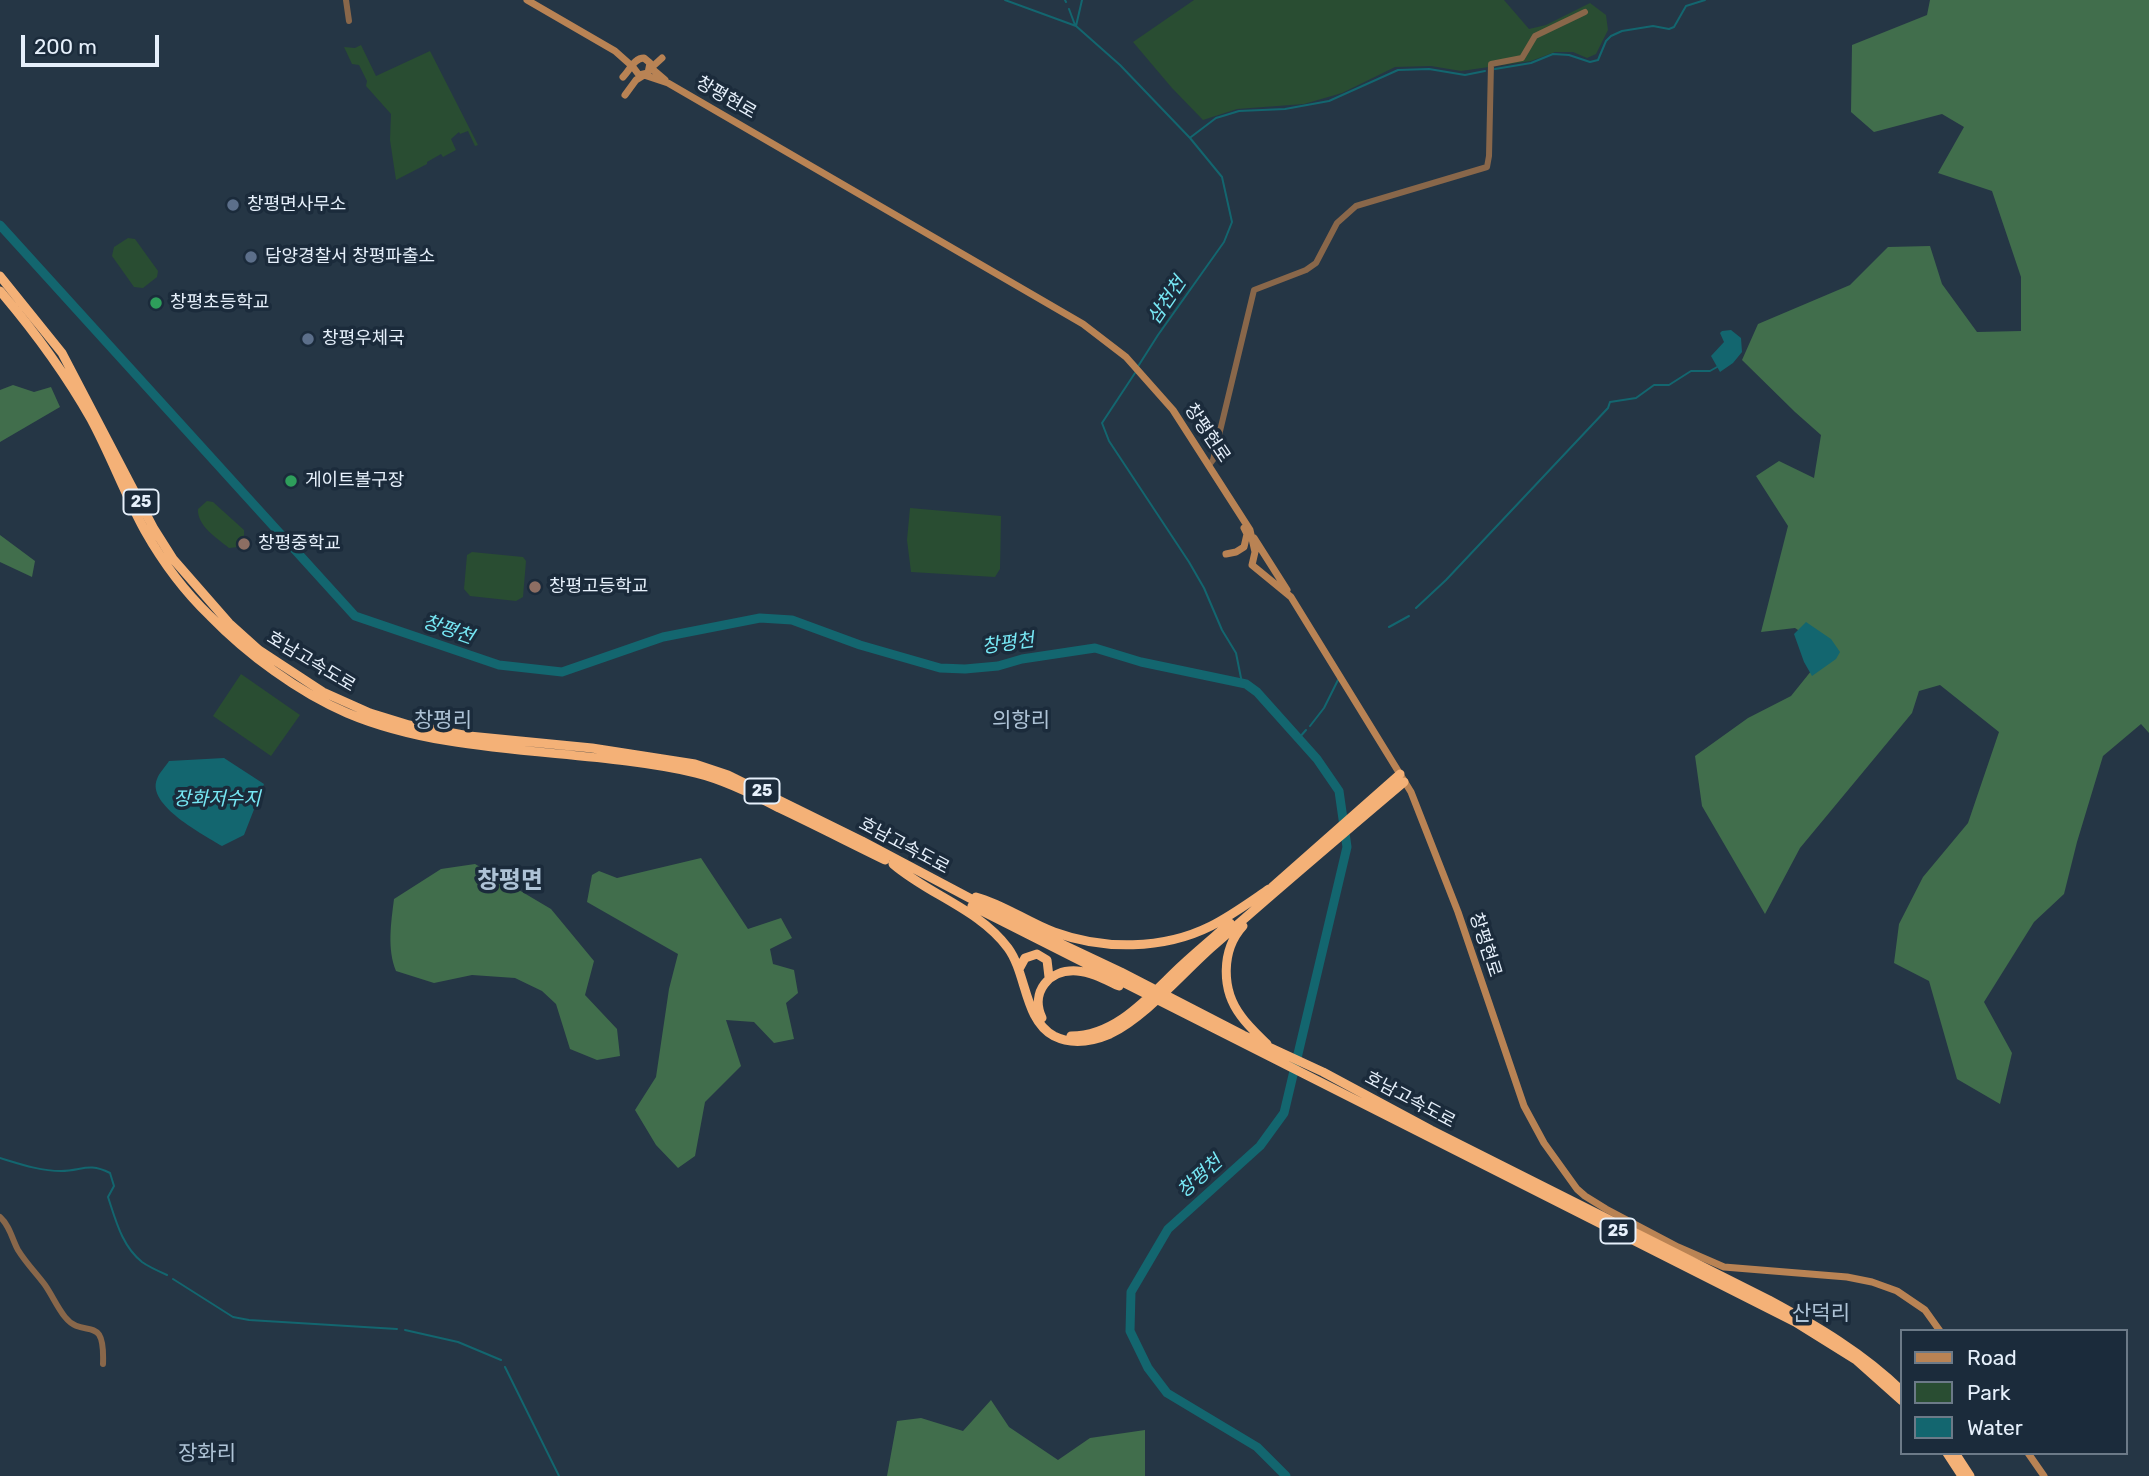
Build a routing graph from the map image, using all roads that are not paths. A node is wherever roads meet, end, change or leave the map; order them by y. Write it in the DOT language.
graph roads {
  1 [pos="346,0"];
  2 [pos="527,0"];
  3 [pos="1585,12"];
  4 [pos="349,21"];
  5 [pos="617,53"];
  6 [pos="662,58"];
  7 [pos="638,64"];
  8 [pos="650,68"];
  9 [pos="643,75"];
  10 [pos="668,83"];
  11 [pos="625,95"];
  12 [pos="0,276"];
  13 [pos="0,291"];
  14 [pos="1209,466"];
  15 [pos="1231,499"];
  16 [pos="1250,530"];
  17 [pos="1226,554"];
  18 [pos="1291,597"];
  19 [pos="322,696"];
  20 [pos="371,717"];
  21 [pos="1402,778"];
  22 [pos="893,864"];
  23 [pos="1271,891"];
  24 [pos="960,893"];
  25 [pos="1019,969"];
  26 [pos="1049,977"];
  27 [pos="1118,978"];
  28 [pos="1273,1054"];
  29 [pos="1322,1077"];
  30 [pos="0,1217"];
  31 [pos="1939,1329"];
  32 [pos="103,1364"];
  33 [pos="1900,1389"];
  34 [pos="1900,1399"];
  35 [pos="1948,1455"];
  36 [pos="1956,1455"];
  37 [pos="2029,1455"];
  38 [pos="1962,1476"];
  39 [pos="1970,1476"];
  40 [pos="2045,1476"];
  1 -- 4 [label="street"];
  2 -- 5 [label="main road"];
  3 -- 14 [label="street"];
  5 -- 7 [label="main road"];
  5 -- 7 [label="main road"];
  6 -- 7 [label="main road"];
  6 -- 8 [label="main road"];
  6 -- 10 [label="main road"];
  7 -- 8 [label="main road"];
  7 -- 9 [label="main road"];
  7 -- 11 [label="main road"];
  8 -- 9 [label="main road"];
  8 -- 10 [label="main road"];
  9 -- 10 [label="main road"];
  9 -- 11 [label="main road"];
  10 -- 11 [label="main road"];
  10 -- 14 [label="main road, 창평현로"];
  12 -- 19 [label="highway, 호남고속도로 / 25"];
  13 -- 19 [label="highway, 호남고속도로 / 25"];
  14 -- 15 [label="main road, 창평현로"];
  15 -- 16 [label="main road, 창평현로"];
  15 -- 17 [label="main road"];
  16 -- 18 [label="main road"];
  16 -- 18 [label="main road, 창평현로"];
  18 -- 21 [label="main road, 창평현로"];
  19 -- 20 [label="highway, 호남고속도로 / 25"];
  20 -- 22 [label="highway, 호남고속도로 / 25"];
  20 -- 24 [label="highway, 호남고속도로 / 25"];
  21 -- 23 [label="highway"];
  21 -- 23 [label="highway"];
  21 -- 31 [label="main road, 창평현로"];
  22 -- 25 [label="highway"];
  22 -- 27 [label="highway, 호남고속도로 / 25"];
  23 -- 24 [label="highway"];
  23 -- 25 [label="highway"];
  23 -- 26 [label="highway"];
  23 -- 28 [label="highway"];
  24 -- 27 [label="highway, 호남고속도로 / 25"];
  25 -- 26 [label="highway"];
  26 -- 27 [label="highway"];
  27 -- 28 [label="highway, 호남고속도로 / 25"];
  28 -- 29 [label="highway, 호남고속도로 / 25"];
  29 -- 33 [label="highway, 호남고속도로 / 25"];
  29 -- 34 [label="highway, 호남고속도로 / 25"];
  30 -- 32 [label="street"];
  35 -- 38 [label="highway"];
  36 -- 39 [label="highway"];
  37 -- 40 [label="main road"];
}
